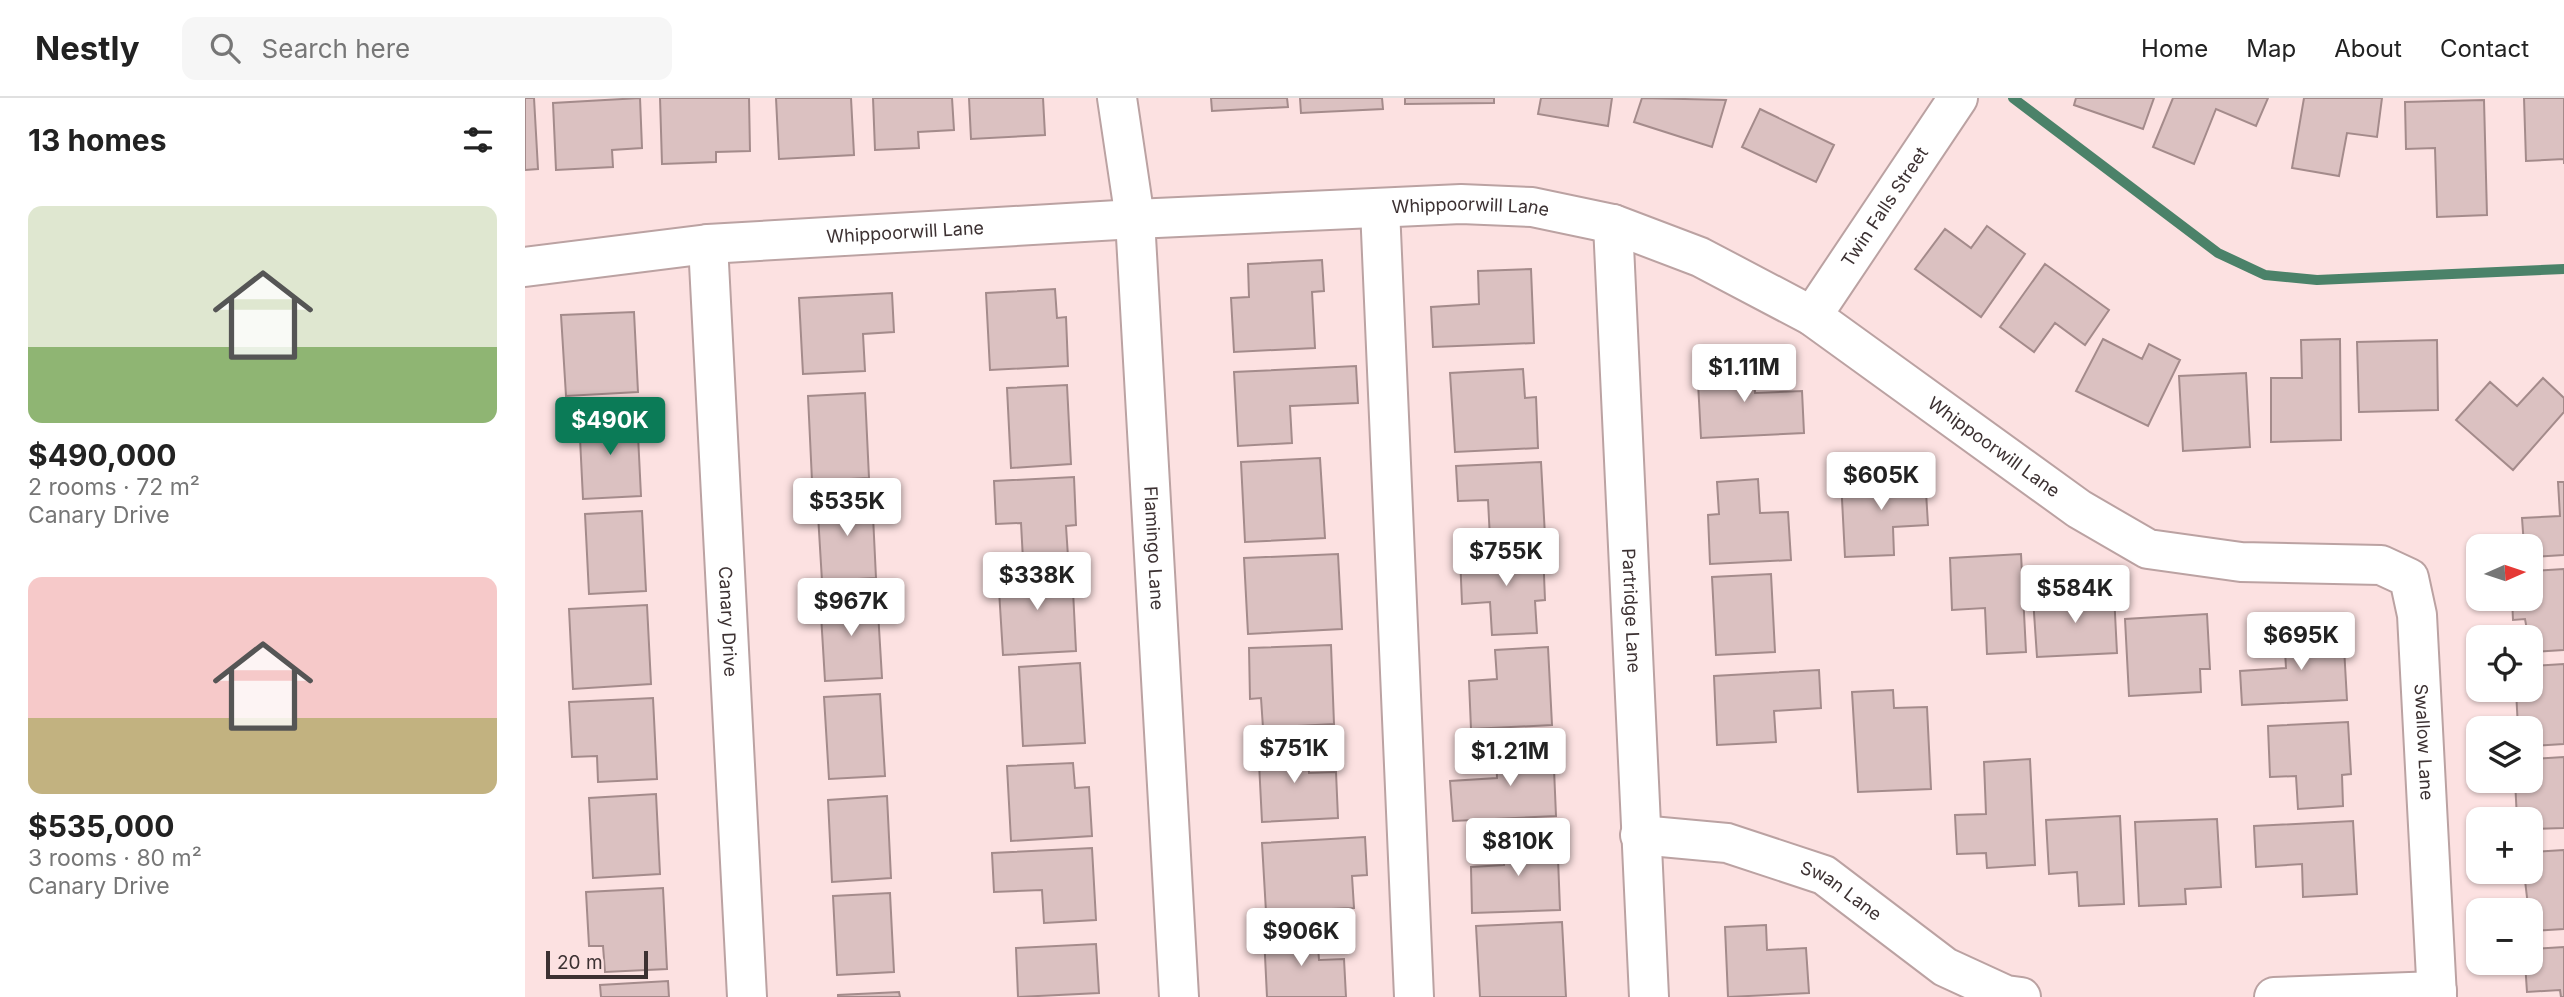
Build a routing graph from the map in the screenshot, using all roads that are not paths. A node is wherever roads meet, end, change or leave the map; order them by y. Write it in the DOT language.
graph roads {
  1 [pos="1117,98"];
  2 [pos="1958,98"];
  3 [pos="1380,208"];
  4 [pos="1135,219"];
  5 [pos="1613,224"];
  6 [pos="708,244"];
  7 [pos="525,267"];
  8 [pos="1812,316"];
  9 [pos="2322,562"];
  10 [pos="1640,835"];
  11 [pos="2437,994"];
  12 [pos="747,997"];
  13 [pos="1179,997"];
  14 [pos="1414,997"];
  15 [pos="1649,997"];
  16 [pos="2021,997"];
  17 [pos="2274,997"];
  1 -- 4 [label="street, Flamingo Lane"];
  2 -- 8 [label="street, Twin Falls Street"];
  3 -- 4 [label="street, Whippoorwill Lane"];
  3 -- 5 [label="street, Whippoorwill Lane"];
  3 -- 14 [label="street"];
  4 -- 6 [label="street, Whippoorwill Lane"];
  4 -- 13 [label="street, Flamingo Lane"];
  5 -- 8 [label="street, Whippoorwill Lane"];
  5 -- 10 [label="street, Partridge Lane"];
  6 -- 7 [label="street, Whippoorwill Lane"];
  6 -- 12 [label="street, Canary Drive"];
  8 -- 9 [label="street, Whippoorwill Lane"];
  9 -- 11 [label="street, Swallow Lane"];
  10 -- 15 [label="street, Partridge Lane"];
  10 -- 16 [label="street, Swan Lane"];
  11 -- 17 [label="street"];
}
